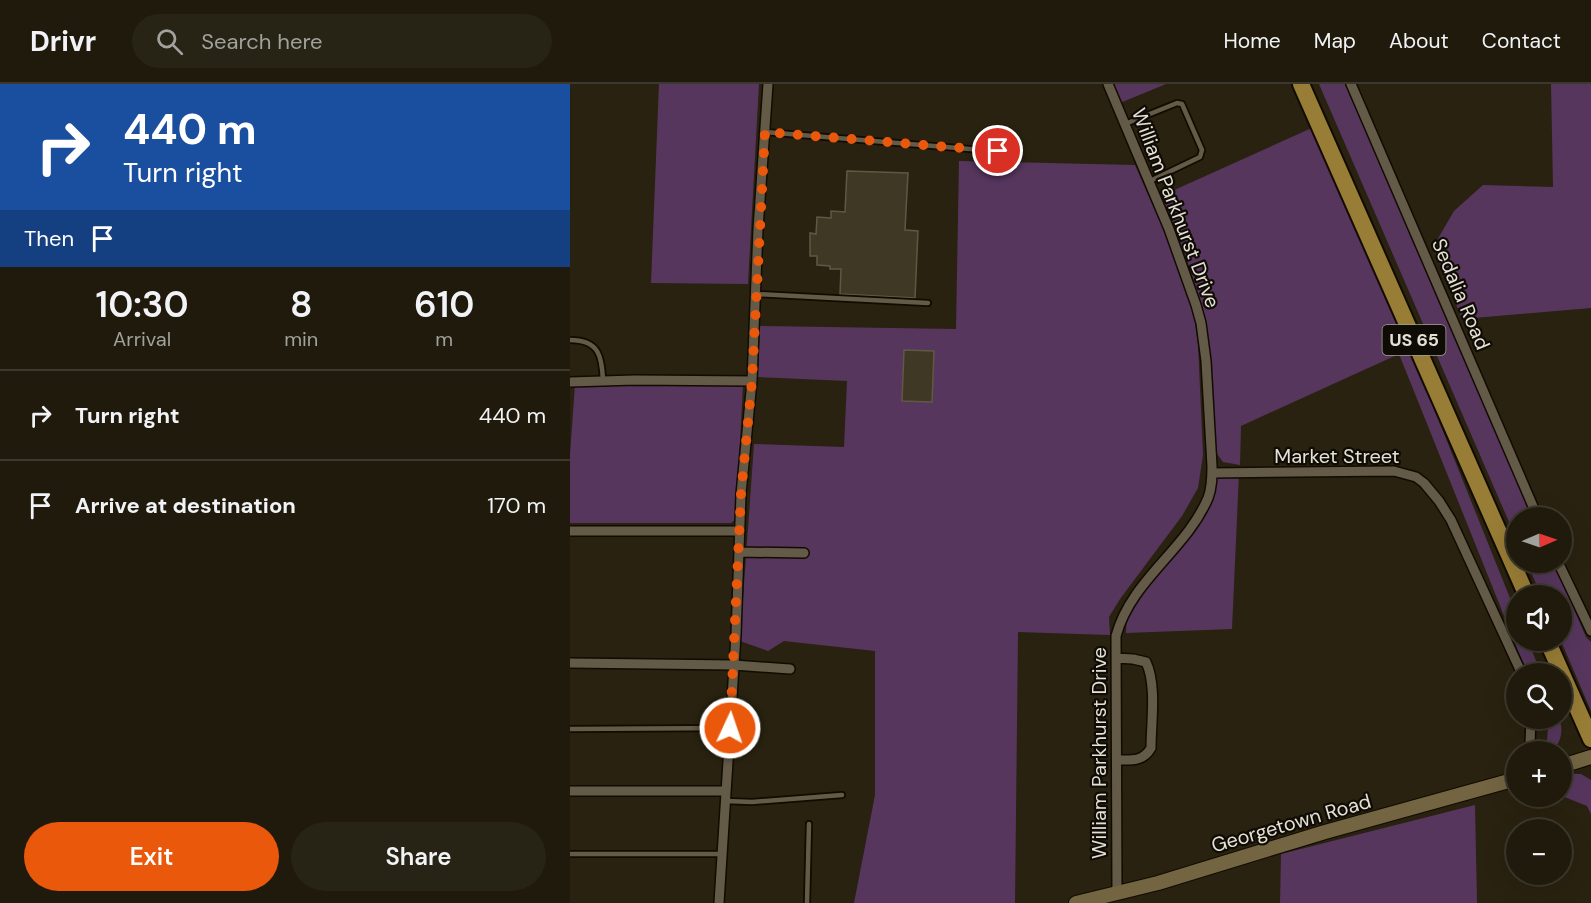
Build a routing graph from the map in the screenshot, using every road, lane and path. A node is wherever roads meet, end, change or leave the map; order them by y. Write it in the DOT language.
graph roads {
  1 [pos="768,84"];
  2 [pos="1108,84"];
  3 [pos="1302,84"];
  4 [pos="1351,84"];
  5 [pos="1125,124"];
  6 [pos="765,132"];
  7 [pos="1019,153"];
  8 [pos="1149,181"];
  9 [pos="756,294"];
  10 [pos="928,303"];
  11 [pos="570,340"];
  12 [pos="570,381"];
  13 [pos="603,381"];
  14 [pos="752,381"];
  15 [pos="1212,473"];
  16 [pos="1533,507"];
  17 [pos="570,531"];
  18 [pos="740,531"];
  19 [pos="739,552"];
  20 [pos="804,553"];
  21 [pos="1564,573"];
  22 [pos="1522,585"];
  23 [pos="1587,615"];
  24 [pos="1591,631"];
  25 [pos="1552,651"];
  26 [pos="1116,658"];
  27 [pos="570,663"];
  28 [pos="1517,663"];
  29 [pos="734,665"];
  30 [pos="790,669"];
  31 [pos="730,728"];
  32 [pos="570,729"];
  33 [pos="1591,739"];
  34 [pos="1591,757"];
  35 [pos="1117,760"];
  36 [pos="1572,763"];
  37 [pos="1506,782"];
  38 [pos="570,791"];
  39 [pos="842,795"];
  40 [pos="726,796"];
  41 [pos="809,824"];
  42 [pos="570,854"];
  43 [pos="723,854"];
  44 [pos="1118,893"];
  45 [pos="720,903"];
  46 [pos="807,903"];
  47 [pos="1076,903"];
  1 -- 6 [label="street"];
  2 -- 5 [label="street, William Parkhurst Drive"];
  3 -- 22 [label="highway, US 65"];
  4 -- 16 [label="street, Sedalia Road"];
  5 -- 8 [label="street, William Parkhurst Drive"];
  5 -- 8 [label="lane"];
  6 -- 7 [label="lane"];
  6 -- 9 [label="street"];
  8 -- 15 [label="street, William Parkhurst Drive"];
  9 -- 10 [label="lane"];
  9 -- 14 [label="street"];
  11 -- 13 [label="lane"];
  12 -- 13 [label="street"];
  13 -- 14 [label="street"];
  14 -- 18 [label="street"];
  15 -- 26 [label="street, William Parkhurst Drive"];
  15 -- 28 [label="street, Market Street"];
  17 -- 18 [label="street"];
  18 -- 19 [label="street"];
  19 -- 20 [label="street"];
  19 -- 29 [label="street"];
  21 -- 23 [label="street"];
  23 -- 24 [label="street"];
  25 -- 33 [label="highway"];
  26 -- 35 [label="street, William Parkhurst Drive"];
  26 -- 35 [label="street"];
  27 -- 29 [label="street"];
  29 -- 30 [label="street"];
  29 -- 31 [label="street"];
  31 -- 32 [label="lane"];
  31 -- 40 [label="street"];
  34 -- 36 [label="street"];
  35 -- 44 [label="street, William Parkhurst Drive"];
  37 -- 44 [label="street, Georgetown Road"];
  38 -- 40 [label="street"];
  39 -- 40 [label="lane"];
  40 -- 43 [label="street"];
  41 -- 46 [label="lane"];
  42 -- 43 [label="lane"];
  43 -- 45 [label="street"];
  44 -- 47 [label="street, Georgetown Road"];
}
